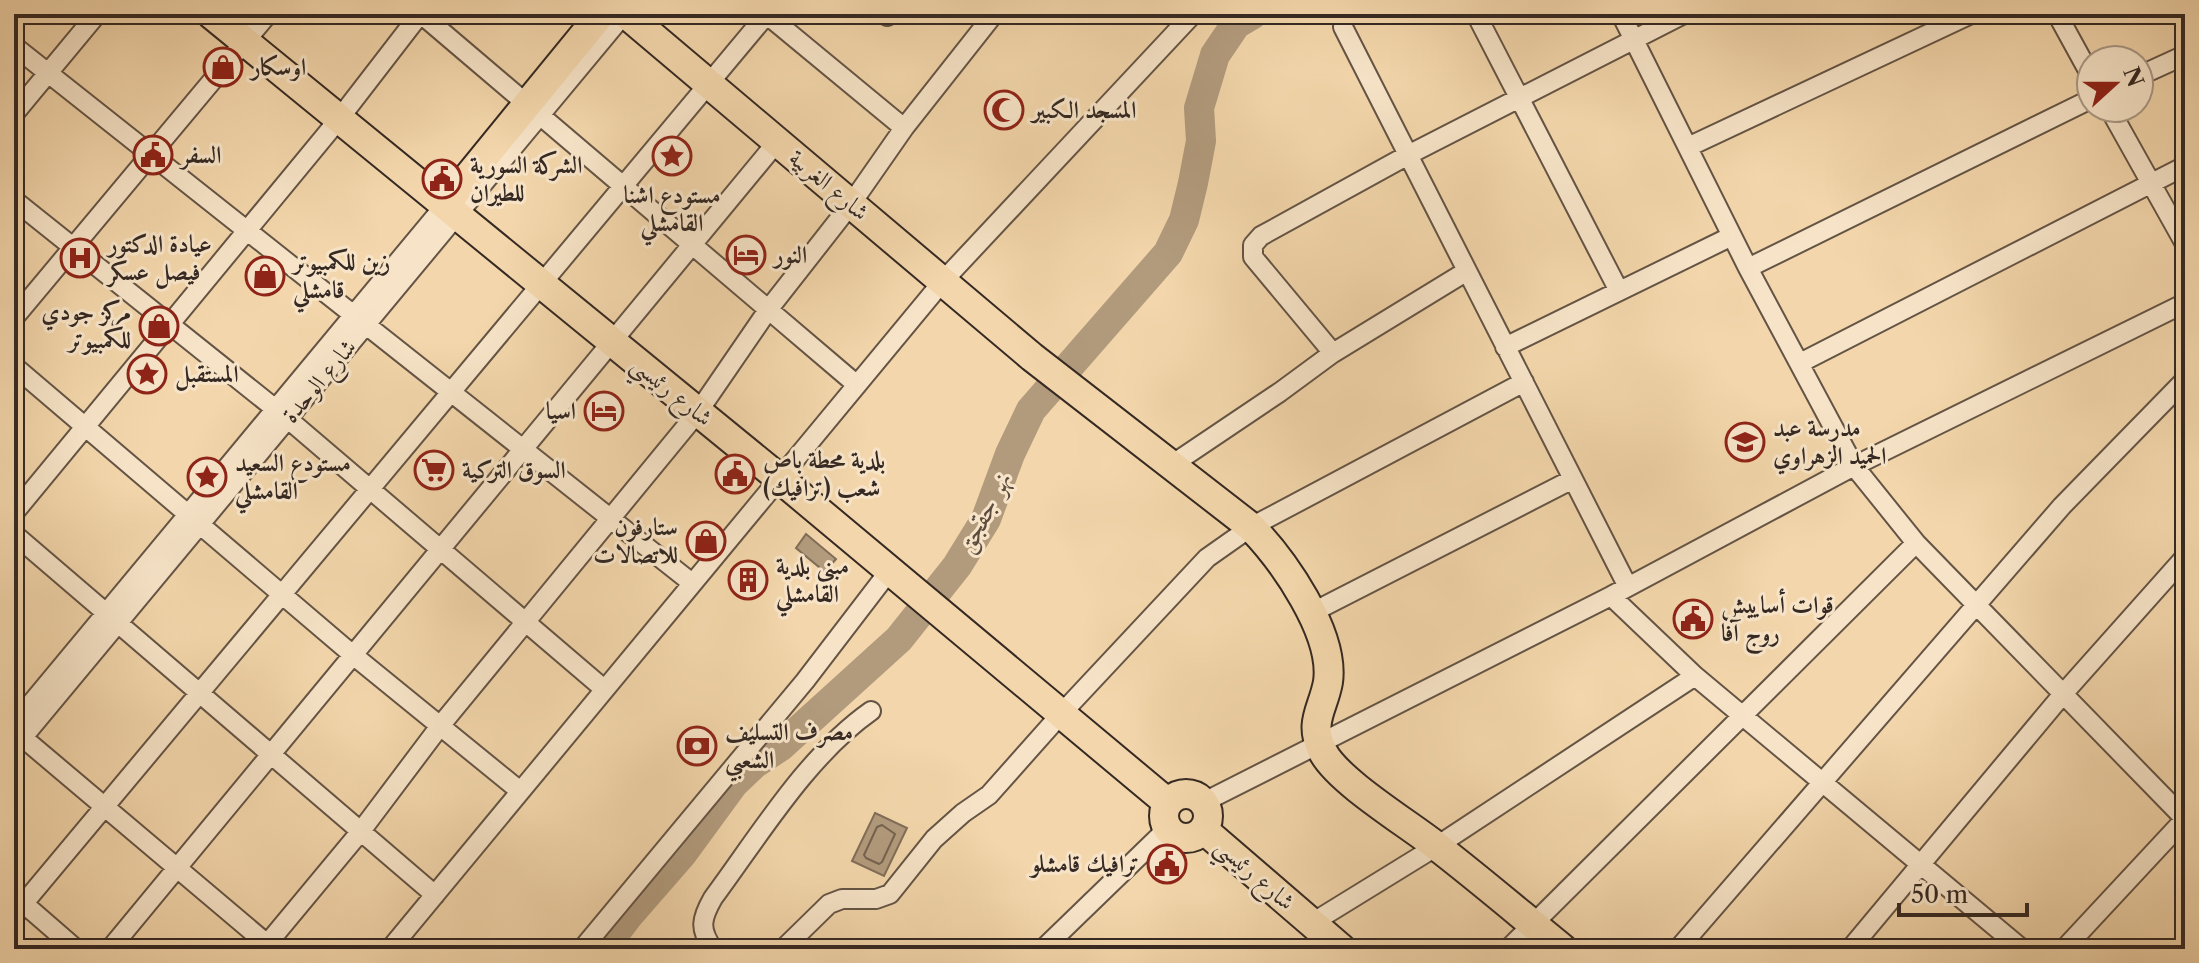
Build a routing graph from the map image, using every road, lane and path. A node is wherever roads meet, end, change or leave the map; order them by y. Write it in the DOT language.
graph roads {
  1 [pos="97,14"];
  2 [pos="211,14"];
  3 [pos="268,14"];
  4 [pos="420,14"];
  5 [pos="601,14"];
  6 [pos="625,14"];
  7 [pos="767,14"];
  8 [pos="994,14"];
  9 [pos="1621,14"];
  10 [pos="1684,14"];
  11 [pos="1971,14"];
  12 [pos="2057,14"];
  13 [pos="1183,17"];
  14 [pos="1478,18"];
  15 [pos="1343,27"];
  16 [pos="1632,39"];
  17 [pos="245,42"];
  18 [pos="14,46"];
  19 [pos="2075,47"];
  20 [pos="2185,55"];
  21 [pos="2155,69"];
  22 [pos="48,73"];
  23 [pos="709,84"];
  24 [pos="1519,98"];
  25 [pos="2075,107"];
  26 [pos="534,111"];
  27 [pos="14,114"];
  28 [pos="339,119"];
  29 [pos="2118,124"];
  30 [pos="904,128"];
  31 [pos="777,142"];
  32 [pos="1688,147"];
  33 [pos="151,154"];
  34 [pos="1408,155"];
  35 [pos="2185,166"];
  36 [pos="2151,183"];
  37 [pos="623,186"];
  38 [pos="14,200"];
  39 [pos="851,204"];
  40 [pos="451,210"];
  41 [pos="247,230"];
  42 [pos="1732,236"];
  43 [pos="2185,244"];
  44 [pos="692,245"];
  45 [pos="73,247"];
  46 [pos="1748,268"];
  47 [pos="1467,271"];
  48 [pos="943,281"];
  49 [pos="541,284"];
  50 [pos="1619,291"];
  51 [pos="2185,303"];
  52 [pos="768,310"];
  53 [pos="14,318"];
  54 [pos="360,320"];
  55 [pos="170,324"];
  56 [pos="612,342"];
  57 [pos="1505,347"];
  58 [pos="1333,353"];
  59 [pos="1800,363"];
  60 [pos="14,366"];
  61 [pos="2185,380"];
  62 [pos="1524,382"];
  63 [pos="857,385"];
  64 [pos="451,392"];
  65 [pos="698,412"];
  66 [pos="282,414"];
  67 [pos="85,427"];
  68 [pos="523,449"];
  69 [pos="1170,466"];
  70 [pos="1854,466"];
  71 [pos="779,478"];
  72 [pos="1573,479"];
  73 [pos="370,489"];
  74 [pos="14,513"];
  75 [pos="610,518"];
  76 [pos="194,520"];
  77 [pos="1251,527"];
  78 [pos="14,534"];
  79 [pos="1916,543"];
  80 [pos="440,549"];
  81 [pos="2185,557"];
  82 [pos="896,575"];
  83 [pos="692,583"];
  84 [pos="1628,587"];
  85 [pos="282,594"];
  86 [pos="1611,596"];
  87 [pos="1976,604"];
  88 [pos="1311,613"];
  89 [pos="112,618"];
  90 [pos="526,623"];
  91 [pos="353,655"];
  92 [pos="1695,676"];
  93 [pos="604,689"];
  94 [pos="200,693"];
  95 [pos="2063,694"];
  96 [pos="871,711"];
  97 [pos="1061,714"];
  98 [pos="1743,715"];
  99 [pos="440,726"];
  100 [pos="16,735"];
  101 [pos="1319,743"];
  102 [pos="271,754"];
  103 [pos="1823,780"];
  104 [pos="520,791"];
  105 [pos="104,807"];
  106 [pos="1168,815"];
  107 [pos="1204,816"];
  108 [pos="2185,819"];
  109 [pos="361,831"];
  110 [pos="1437,846"];
  111 [pos="1922,866"];
  112 [pos="177,868"];
  113 [pos="435,895"];
  114 [pos="17,905"];
  115 [pos="1312,923"];
  116 [pos="1533,925"];
  117 [pos="267,947"];
  118 [pos="76,949"];
  119 [pos="110,949"];
  120 [pos="390,949"];
  121 [pos="582,949"];
  122 [pos="713,949"];
  123 [pos="783,949"];
  124 [pos="1043,949"];
  125 [pos="1342,949"];
  126 [pos="1508,949"];
  127 [pos="1563,949"];
  128 [pos="1678,949"];
  129 [pos="1850,949"];
  130 [pos="2022,949"];
  131 [pos="2064,949"];
  1 -- 22 [label="street"];
  2 -- 17 [label="highway, شارع رئيسي"];
  3 -- 17 [label="street"];
  4 -- 26 [label="street"];
  4 -- 28 [label="street"];
  5 -- 26 [label="highway, شارع الوحدة"];
  6 -- 23 [label="highway, شارع الغربية"];
  6 -- 26 [label="street, شارع الوحدة"];
  7 -- 23 [label="street"];
  7 -- 30 [label="street"];
  8 -- 30 [label="street"];
  9 -- 16 [label="street"];
  10 -- 16 [label="street"];
  11 -- 32 [label="street"];
  12 -- 19 [label="street"];
  13 -- 48 [label="street"];
  14 -- 24 [label="street"];
  15 -- 34 [label="street"];
  16 -- 24 [label="street"];
  16 -- 32 [label="street"];
  17 -- 28 [label="highway, شارع رئيسي"];
  17 -- 33 [label="street"];
  18 -- 22 [label="street"];
  20 -- 21 [label="street"];
  22 -- 27 [label="street"];
  22 -- 33 [label="street"];
  23 -- 31 [label="highway, شارع الغربية"];
  23 -- 37 [label="street"];
  24 -- 34 [label="street"];
  24 -- 50 [label="street"];
  25 -- 46 [label="street"];
  26 -- 37 [label="street"];
  26 -- 40 [label="highway, شارع الوحدة"];
  28 -- 40 [label="highway, شارع رئيسي"];
  28 -- 41 [label="street"];
  29 -- 36 [label="street"];
  30 -- 39 [label="street"];
  31 -- 39 [label="highway, شارع الغربية"];
  31 -- 44 [label="street"];
  32 -- 42 [label="street"];
  33 -- 41 [label="street"];
  33 -- 45 [label="street"];
  34 -- 47 [label="street"];
  34 -- 58 [label="street"];
  35 -- 36 [label="street"];
  36 -- 43 [label="street"];
  36 -- 59 [label="street"];
  37 -- 44 [label="street"];
  37 -- 49 [label="street"];
  38 -- 45 [label="street"];
  39 -- 48 [label="highway, شارع الغربية"];
  39 -- 52 [label="street"];
  40 -- 49 [label="highway, شارع رئيسي"];
  40 -- 54 [label="street, شارع الوحدة"];
  41 -- 54 [label="street"];
  41 -- 55 [label="street"];
  42 -- 46 [label="street"];
  42 -- 50 [label="street"];
  44 -- 52 [label="street"];
  44 -- 56 [label="street"];
  45 -- 53 [label="street"];
  45 -- 55 [label="street"];
  46 -- 59 [label="street"];
  47 -- 57 [label="street"];
  47 -- 58 [label="street"];
  48 -- 63 [label="street"];
  48 -- 69 [label="highway, شارع الغربية"];
  49 -- 56 [label="highway, شارع رئيسي"];
  49 -- 64 [label="street"];
  50 -- 57 [label="street"];
  51 -- 70 [label="street"];
  52 -- 63 [label="street"];
  52 -- 65 [label="street"];
  54 -- 64 [label="street"];
  54 -- 66 [label="street, شارع الوحدة"];
  55 -- 66 [label="street"];
  55 -- 67 [label="street"];
  56 -- 65 [label="highway, شارع رئيسي"];
  56 -- 68 [label="street"];
  57 -- 62 [label="street"];
  58 -- 69 [label="street"];
  59 -- 70 [label="street"];
  60 -- 67 [label="street"];
  61 -- 87 [label="street"];
  62 -- 72 [label="street"];
  62 -- 77 [label="street"];
  63 -- 71 [label="street"];
  64 -- 68 [label="street"];
  64 -- 73 [label="street"];
  65 -- 71 [label="highway, شارع رئيسي"];
  65 -- 75 [label="street"];
  66 -- 73 [label="street"];
  66 -- 76 [label="street, شارع الوحدة"];
  67 -- 74 [label="street"];
  67 -- 76 [label="street"];
  68 -- 75 [label="street"];
  68 -- 80 [label="street"];
  69 -- 77 [label="highway, شارع الغربية"];
  70 -- 79 [label="street"];
  70 -- 84 [label="street"];
  71 -- 82 [label="highway, شارع رئيسي"];
  71 -- 83 [label="street"];
  72 -- 84 [label="street"];
  72 -- 88 [label="street"];
  73 -- 80 [label="street"];
  73 -- 85 [label="street"];
  75 -- 83 [label="street"];
  75 -- 90 [label="street"];
  76 -- 85 [label="street"];
  76 -- 89 [label="street, شارع الوحدة"];
  77 -- 88 [label="highway, شارع الغربية"];
  77 -- 97 [label="street"];
  78 -- 89 [label="street"];
  79 -- 87 [label="street"];
  79 -- 98 [label="street"];
  80 -- 90 [label="street"];
  80 -- 91 [label="street"];
  81 -- 95 [label="street"];
  82 -- 97 [label="highway, شارع رئيسي"];
  82 -- 121 [label="street"];
  83 -- 93 [label="street"];
  84 -- 86 [label="street"];
  85 -- 91 [label="street"];
  85 -- 94 [label="street"];
  86 -- 92 [label="street"];
  86 -- 101 [label="street"];
  87 -- 95 [label="street"];
  87 -- 103 [label="street"];
  88 -- 101 [label="highway, شارع الغربية"];
  89 -- 94 [label="street"];
  89 -- 100 [label="street, شارع الوحدة"];
  90 -- 93 [label="street"];
  90 -- 99 [label="street"];
  91 -- 99 [label="street"];
  91 -- 102 [label="street"];
  92 -- 98 [label="street"];
  92 -- 110 [label="street"];
  93 -- 104 [label="street"];
  94 -- 102 [label="street"];
  94 -- 105 [label="street"];
  95 -- 108 [label="street"];
  95 -- 111 [label="street"];
  96 -- 122 [label="street"];
  97 -- 106 [label="highway, شارع رئيسي"];
  97 -- 123 [label="street"];
  98 -- 103 [label="street"];
  98 -- 116 [label="street"];
  99 -- 104 [label="street"];
  99 -- 109 [label="street"];
  100 -- 105 [label="street"];
  101 -- 107 [label="street"];
  101 -- 110 [label="highway"];
  102 -- 109 [label="street"];
  102 -- 112 [label="street"];
  103 -- 111 [label="street"];
  103 -- 128 [label="street"];
  104 -- 113 [label="street"];
  105 -- 112 [label="street"];
  105 -- 114 [label="street"];
  106 -- 107 [label="highway"];
  106 -- 107 [label="highway"];
  106 -- 124 [label="street"];
  107 -- 115 [label="highway, شارع رئيسي"];
  108 -- 131 [label="street"];
  109 -- 113 [label="street"];
  109 -- 117 [label="street"];
  110 -- 115 [label="street"];
  110 -- 116 [label="highway"];
  111 -- 129 [label="street"];
  111 -- 130 [label="street"];
  112 -- 117 [label="street"];
  112 -- 119 [label="street"];
  113 -- 120 [label="street"];
  114 -- 118 [label="street"];
  115 -- 125 [label="highway, شارع رئيسي"];
  116 -- 126 [label="street"];
  116 -- 127 [label="highway"];
}
